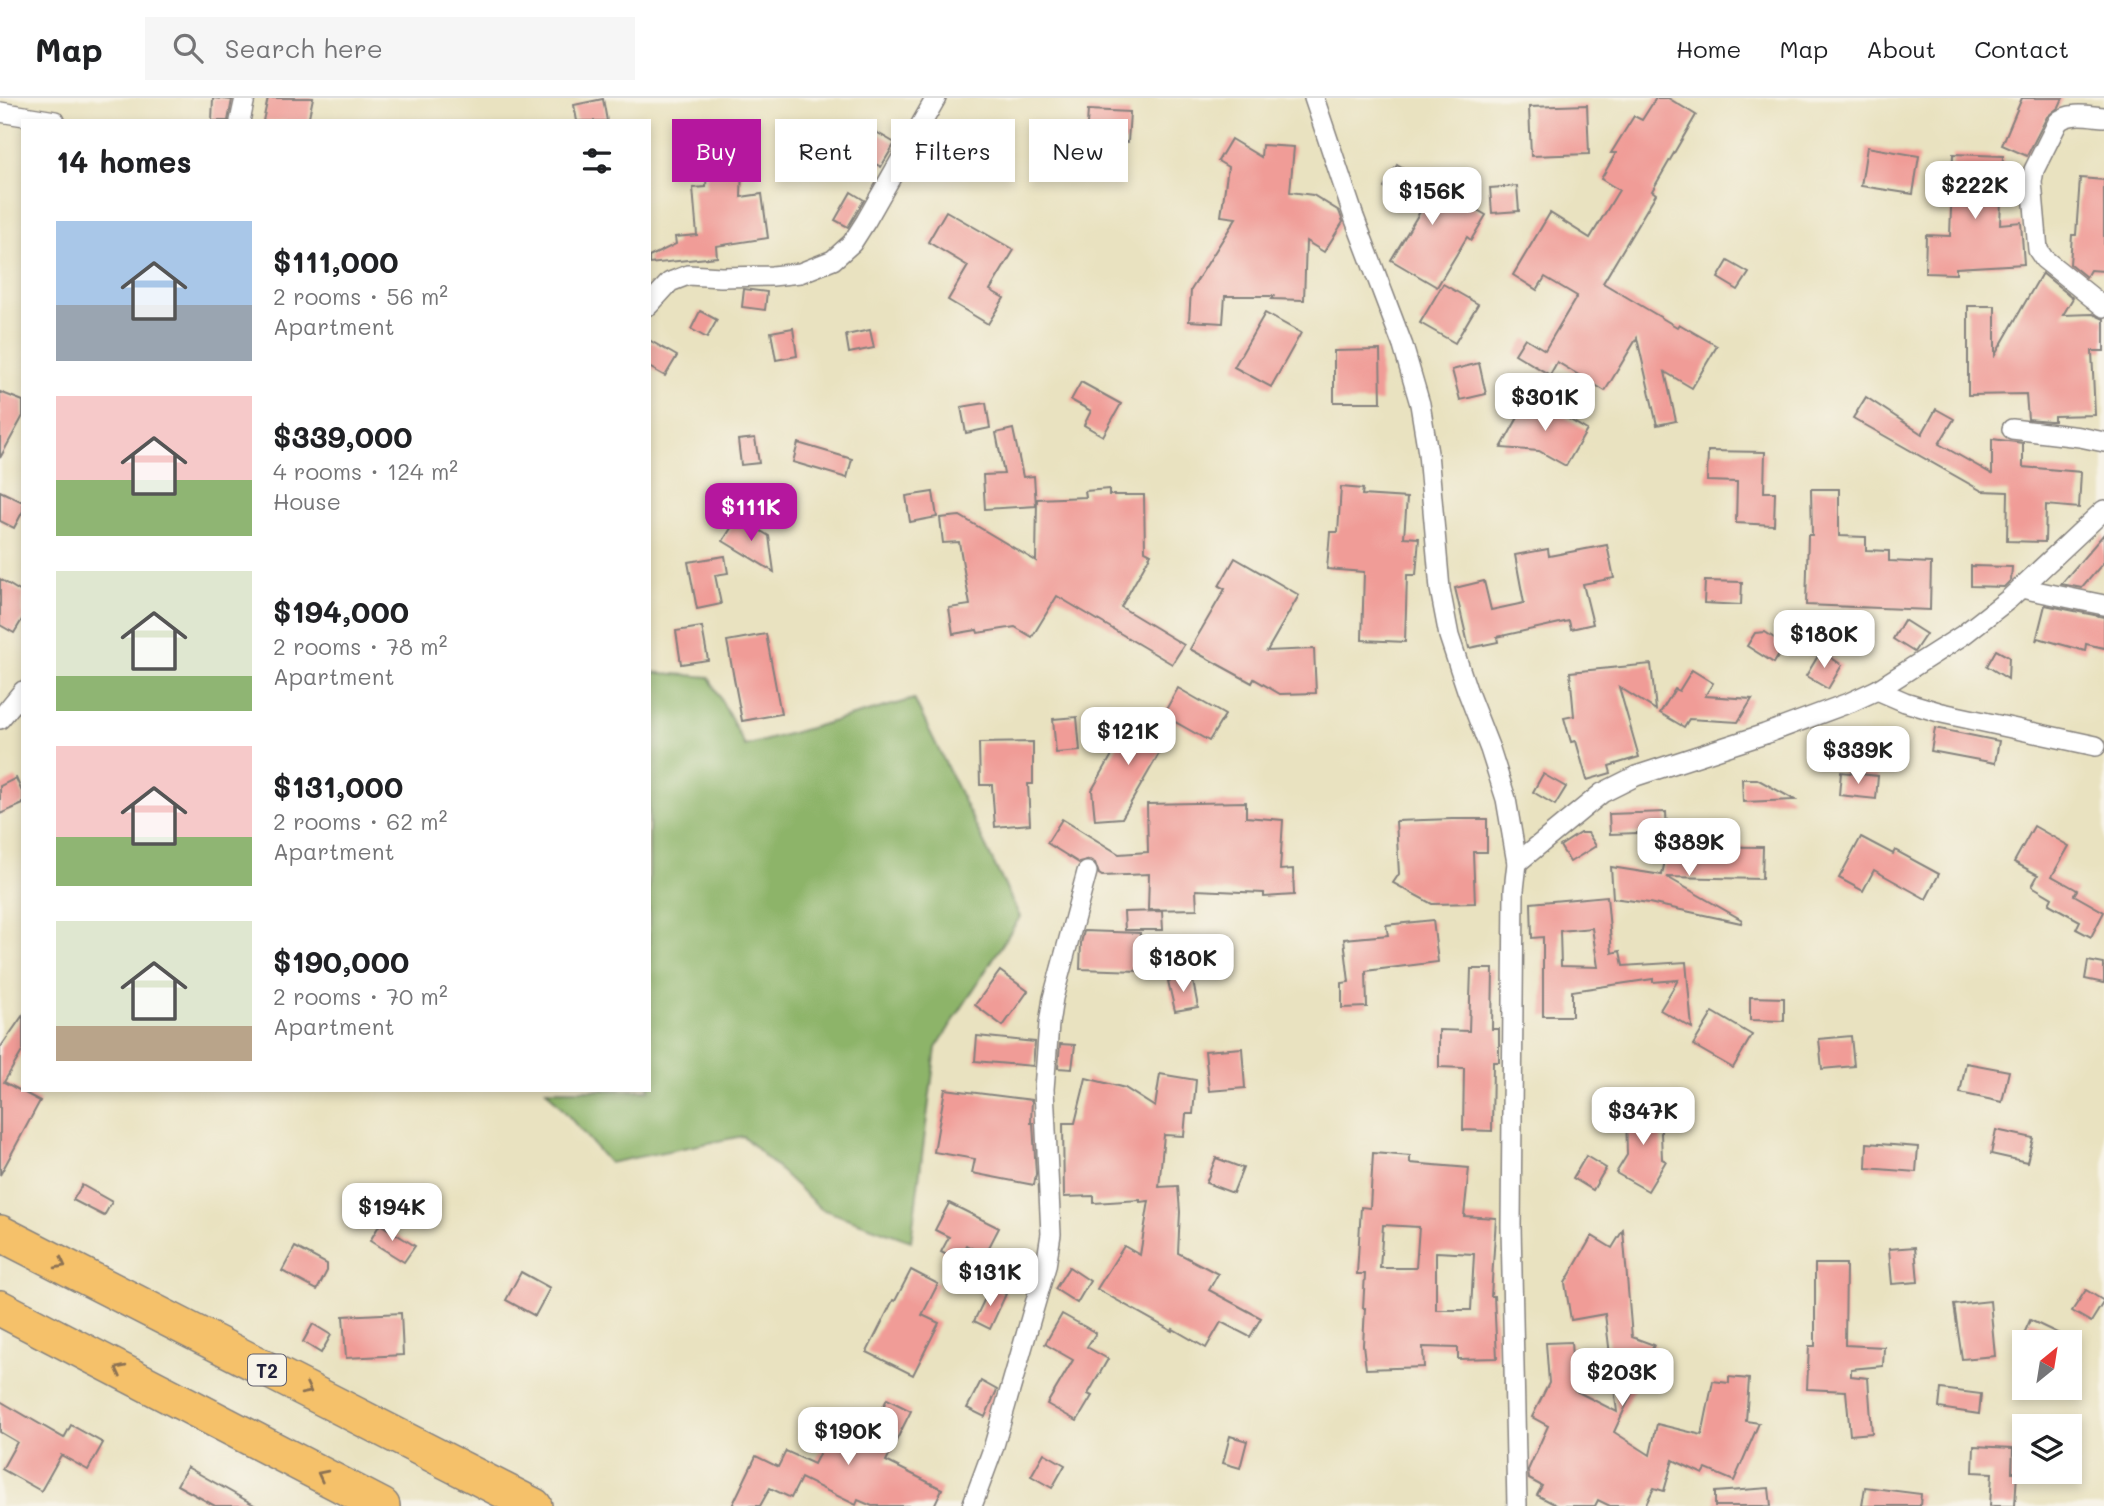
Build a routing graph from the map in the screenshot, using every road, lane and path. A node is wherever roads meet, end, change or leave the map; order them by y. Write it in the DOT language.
graph roads {
  1 [pos="245,98"];
  2 [pos="936,98"];
  3 [pos="1314,98"];
  4 [pos="0,112"];
  5 [pos="2104,117"];
  6 [pos="43,119"];
  7 [pos="240,119"];
  8 [pos="651,303"];
  9 [pos="2104,307"];
  10 [pos="2012,429"];
  11 [pos="2104,442"];
  12 [pos="2104,510"];
  13 [pos="2021,587"];
  14 [pos="2104,605"];
  15 [pos="1877,690"];
  16 [pos="21,693"];
  17 [pos="0,719"];
  18 [pos="2096,746"];
  19 [pos="1517,863"];
  20 [pos="1087,872"];
  21 [pos="0,1233"];
  22 [pos="0,1308"];
  23 [pos="383,1506"];
  24 [pos="534,1506"];
  25 [pos="972,1506"];
  26 [pos="1517,1506"];
  1 -- 7 [label="street"];
  2 -- 8 [label="street"];
  3 -- 19 [label="street"];
  4 -- 6 [label="street"];
  5 -- 9 [label="street"];
  10 -- 11 [label="street"];
  12 -- 13 [label="street"];
  13 -- 14 [label="street"];
  13 -- 15 [label="street"];
  15 -- 18 [label="street"];
  15 -- 19 [label="street"];
  16 -- 17 [label="street"];
  19 -- 26 [label="street"];
  20 -- 25 [label="street"];
  21 -- 24 [label="highway, T2, one-way"];
  23 -- 22 [label="highway, one-way"];
}
